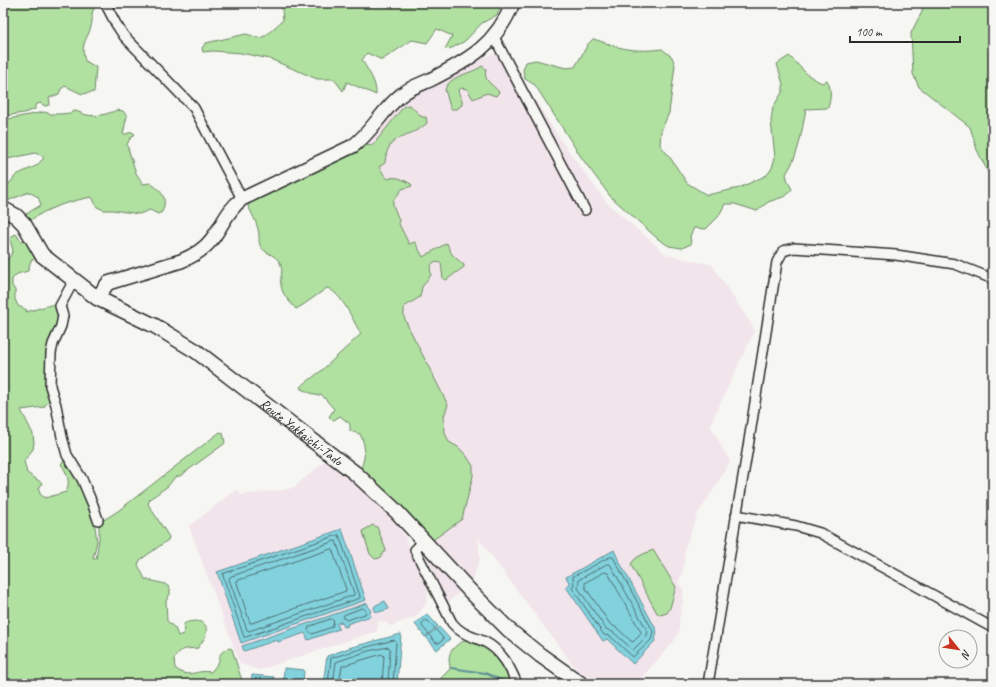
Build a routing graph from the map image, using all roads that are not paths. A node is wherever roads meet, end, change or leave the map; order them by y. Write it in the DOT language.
graph roads {
  1 [pos="105,3"];
  2 [pos="513,3"];
  3 [pos="494,37"];
  4 [pos="242,199"];
  5 [pos="3,209"];
  6 [pos="585,210"];
  7 [pos="993,279"];
  8 [pos="74,280"];
  9 [pos="97,298"];
  10 [pos="736,515"];
  11 [pos="98,520"];
  12 [pos="424,541"];
  13 [pos="993,628"];
  14 [pos="517,684"];
  15 [pos="581,684"];
  16 [pos="708,684"];
  1 -- 4 [label="street"];
  2 -- 3 [label="street"];
  3 -- 4 [label="street"];
  3 -- 6 [label="street"];
  4 -- 9 [label="street"];
  5 -- 8 [label="main road, Route Yokkaichi-Tado"];
  7 -- 10 [label="street"];
  8 -- 9 [label="main road, Route Yokkaichi-Tado"];
  8 -- 11 [label="street"];
  9 -- 12 [label="main road, Route Yokkaichi-Tado"];
  10 -- 13 [label="street"];
  10 -- 16 [label="street"];
  12 -- 14 [label="street"];
  12 -- 15 [label="main road, Route Yokkaichi-Tado"];
}
